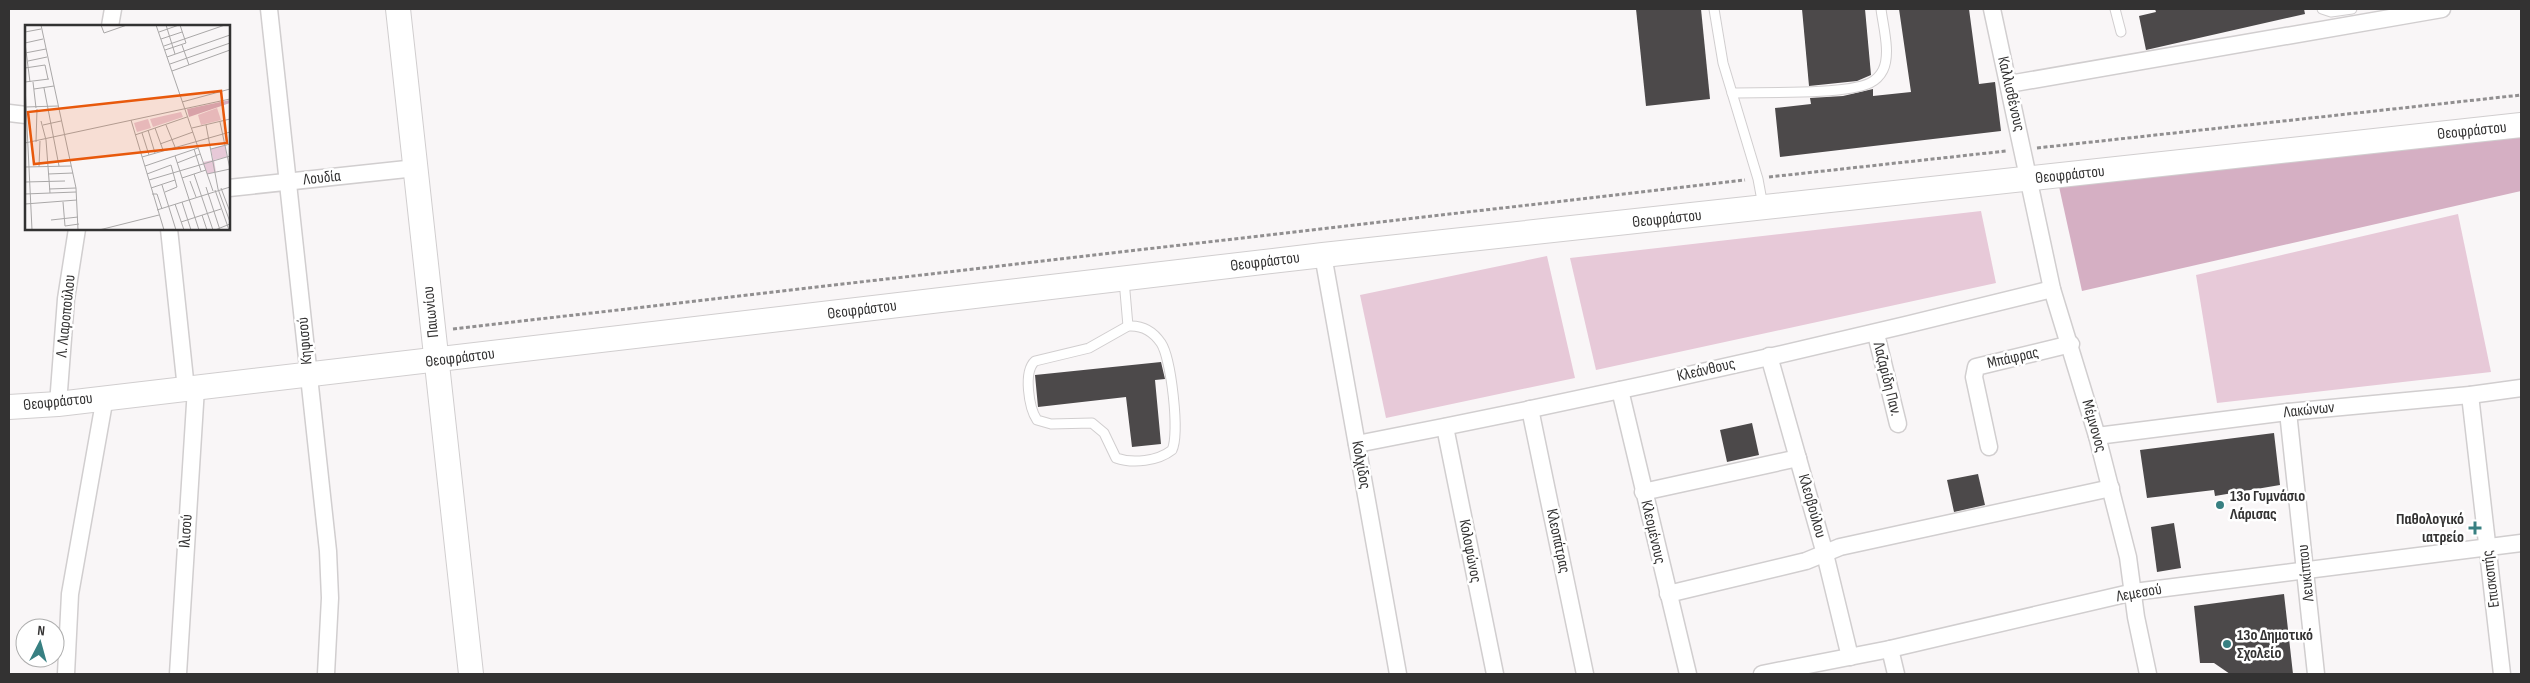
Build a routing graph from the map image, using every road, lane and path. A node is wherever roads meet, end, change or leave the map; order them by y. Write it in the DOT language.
graph roads {
  1 [pos="113,9"];
  2 [pos="269,9"];
  3 [pos="398,9"];
  4 [pos="1714,9"];
  5 [pos="1881,9"];
  6 [pos="1992,9"];
  7 [pos="2115,9"];
  8 [pos="2322,9"];
  9 [pos="2352,9"];
  10 [pos="2442,9"];
  11 [pos="110,25"];
  12 [pos="2121,32"];
  13 [pos="2009,84"];
  14 [pos="1732,93"];
  15 [pos="2521,94"];
  16 [pos="9,113"];
  17 [pos="25,115"];
  18 [pos="2521,125"];
  19 [pos="2023,149"];
  20 [pos="416,168"];
  21 [pos="1758,179"];
  22 [pos="2028,180"];
  23 [pos="288,182"];
  24 [pos="230,188"];
  25 [pos="1763,208"];
  26 [pos="77,230"];
  27 [pos="169,230"];
  28 [pos="1323,256"];
  29 [pos="1124,279"];
  30 [pos="2052,289"];
  31 [pos="1128,326"];
  32 [pos="434,332"];
  33 [pos="1876,334"];
  34 [pos="2071,344"];
  35 [pos="1769,356"];
  36 [pos="437,360"];
  37 [pos="308,375"];
  38 [pos="2521,388"];
  39 [pos="191,389"];
  40 [pos="1620,390"];
  41 [pos="2470,395"];
  42 [pos="105,397"];
  43 [pos="58,404"];
  44 [pos="9,407"];
  45 [pos="1530,409"];
  46 [pos="2288,412"];
  47 [pos="1898,424"];
  48 [pos="1445,427"];
  49 [pos="2097,436"];
  50 [pos="1357,444"];
  51 [pos="1988,447"];
  52 [pos="1798,458"];
  53 [pos="2112,488"];
  54 [pos="1643,492"];
  55 [pos="2521,543"];
  56 [pos="2487,547"];
  57 [pos="1825,554"];
  58 [pos="2305,569"];
  59 [pos="2134,592"];
  60 [pos="1668,594"];
  61 [pos="1890,649"];
  62 [pos="1850,657"];
  63 [pos="66,674"];
  64 [pos="178,674"];
  65 [pos="326,674"];
  66 [pos="471,674"];
  67 [pos="1398,674"];
  68 [pos="1494,674"];
  69 [pos="1585,674"];
  70 [pos="1688,674"];
  71 [pos="1762,674"];
  72 [pos="1896,674"];
  73 [pos="2148,674"];
  74 [pos="2316,674"];
  75 [pos="2502,674"];
  1 -- 11 [label="street"];
  2 -- 23 [label="street, Κηφισού"];
  3 -- 20 [label="street, Παιωνίου"];
  4 -- 14 [label="lane"];
  5 -- 14 [label="lane"];
  6 -- 13 [label="street, Καλλισθένους"];
  7 -- 12 [label="lane"];
  8 -- 9 [label="lane"];
  10 -- 13 [label="street"];
  13 -- 19 [label="street, Καλλισθένους"];
  14 -- 21 [label="lane"];
  15 -- 19 [label="path"];
  16 -- 17 [label="street"];
  18 -- 22 [label="street, Θεοφράστου"];
  19 -- 21 [label="path"];
  19 -- 22 [label="street, Καλλισθένους"];
  20 -- 23 [label="street, Λουδία"];
  20 -- 32 [label="street, Παιωνίου"];
  21 -- 25 [label="lane"];
  21 -- 32 [label="path"];
  22 -- 25 [label="street, Θεοφράστου"];
  22 -- 30 [label="street, Μέμνονος"];
  23 -- 24 [label="street, Λουδία"];
  23 -- 37 [label="street, Κηφισού"];
  25 -- 28 [label="street, Θεοφράστου"];
  26 -- 43 [label="street, Λ. Λιαροπούλου"];
  27 -- 39 [label="street, Ιλισού"];
  28 -- 29 [label="street, Θεοφράστου"];
  28 -- 50 [label="street, Κολχίδος"];
  29 -- 31 [label="lane"];
  29 -- 36 [label="street, Θεοφράστου"];
  30 -- 33 [label="street, Κλεάνθους"];
  30 -- 34 [label="street, Μέμνονος"];
  31 -- 31 [label="lane"];
  32 -- 36 [label="street, Παιωνίου"];
  33 -- 35 [label="street, Κλεάνθους"];
  33 -- 47 [label="street, Λαζαρίδη Παν."];
  34 -- 49 [label="street, Μέμνονος"];
  34 -- 51 [label="street, Μπάφρας"];
  35 -- 40 [label="street, Κλεάνθους"];
  35 -- 52 [label="street, Κλεοβούλου"];
  36 -- 37 [label="street, Θεοφράστου"];
  36 -- 66 [label="street, Παιωνίου"];
  37 -- 39 [label="street, Θεοφράστου"];
  37 -- 65 [label="street, Κηφισού"];
  38 -- 41 [label="street, Λακώνων"];
  39 -- 42 [label="street, Θεοφράστου"];
  39 -- 64 [label="street, Ιλισού"];
  40 -- 45 [label="street, Κλεάνθους"];
  40 -- 54 [label="street, Κλεομένους"];
  41 -- 46 [label="street, Λακώνων"];
  41 -- 56 [label="street, Επισκοπής"];
  42 -- 43 [label="street, Θεοφράστου"];
  42 -- 63 [label="street"];
  43 -- 44 [label="street, Θεοφράστου"];
  45 -- 48 [label="street, Κλεάνθους"];
  45 -- 69 [label="street, Κλεοπάτρας"];
  46 -- 49 [label="street, Λακώνων"];
  46 -- 58 [label="street, Λευκίππου"];
  48 -- 50 [label="street, Κλεάνθους"];
  48 -- 68 [label="street, Κολοφώνος"];
  49 -- 53 [label="street, Μέμνονος"];
  50 -- 67 [label="street, Κολχίδος"];
  52 -- 54 [label="street"];
  52 -- 57 [label="street, Κλεοβούλου"];
  53 -- 57 [label="street"];
  53 -- 59 [label="street, Μέμνονος"];
  54 -- 60 [label="street, Κλεομένους"];
  55 -- 56 [label="street, Λεμεσού"];
  56 -- 58 [label="street, Λεμεσού"];
  56 -- 75 [label="street, Επισκοπής"];
  57 -- 60 [label="street"];
  57 -- 62 [label="street, Κλεοβούλου"];
  58 -- 59 [label="street, Λεμεσού"];
  58 -- 74 [label="street, Λευκίππου"];
  59 -- 61 [label="street, Λεμεσού"];
  59 -- 73 [label="street, Μέμνονος"];
  60 -- 70 [label="street, Κλεομένους"];
  61 -- 62 [label="street, Λεμεσού"];
  61 -- 72 [label="street"];
  62 -- 71 [label="street, Λεμεσού"];
}
